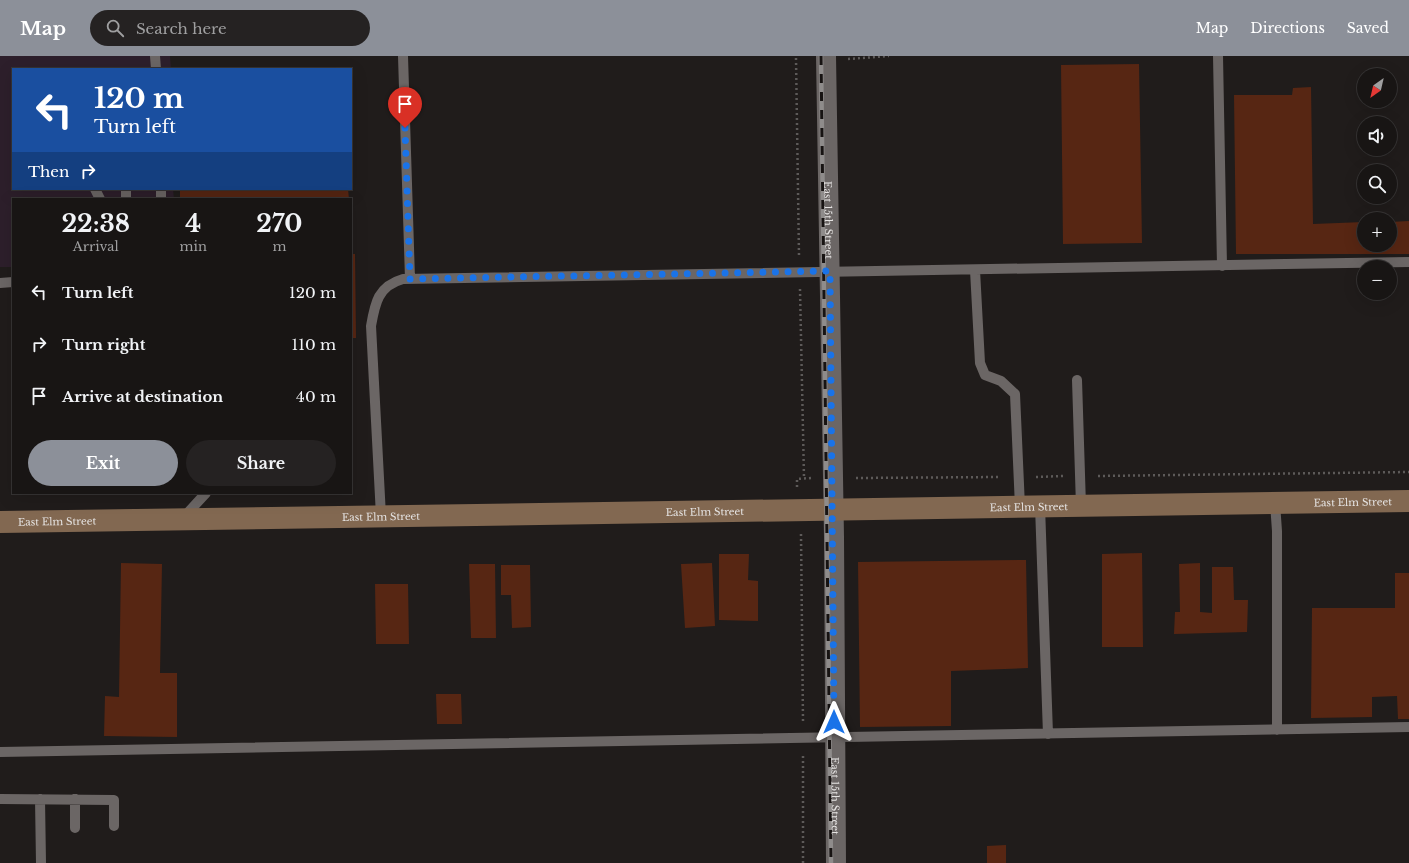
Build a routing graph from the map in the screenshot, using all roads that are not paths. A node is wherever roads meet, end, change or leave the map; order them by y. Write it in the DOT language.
graph roads {
  1 [pos="155,56"];
  2 [pos="403,56"];
  3 [pos="826,56"];
  4 [pos="1218,56"];
  5 [pos="156,68"];
  6 [pos="1409,262"];
  7 [pos="1222,266"];
  8 [pos="975,270"];
  9 [pos="830,271"];
  10 [pos="410,279"];
  11 [pos="12,282"];
  12 [pos="0,283"];
  13 [pos="1077,380"];
  14 [pos="205,494"];
  15 [pos="1409,501"];
  16 [pos="1275,503"];
  17 [pos="1081,506"];
  18 [pos="1030,507"];
  19 [pos="832,509"];
  20 [pos="381,516"];
  21 [pos="182,519"];
  22 [pos="0,522"];
  23 [pos="1409,727"];
  24 [pos="1277,730"];
  25 [pos="1048,734"];
  26 [pos="834,737"];
  27 [pos="0,752"];
  28 [pos="0,799"];
  29 [pos="40,799"];
  30 [pos="75,799"];
  31 [pos="114,826"];
  32 [pos="75,828"];
  33 [pos="41,863"];
  34 [pos="836,863"];
  1 -- 5 [label="lane"];
  2 -- 10 [label="lane"];
  3 -- 9 [label="street, East 15th Street"];
  4 -- 7 [label="lane"];
  6 -- 7 [label="lane"];
  7 -- 8 [label="lane"];
  8 -- 9 [label="lane"];
  8 -- 18 [label="lane"];
  9 -- 10 [label="lane"];
  9 -- 19 [label="street, East 15th Street"];
  10 -- 20 [label="lane"];
  11 -- 12 [label="lane"];
  13 -- 17 [label="lane"];
  14 -- 21 [label="lane"];
  15 -- 16 [label="main road, East Elm Street"];
  16 -- 17 [label="main road, East Elm Street"];
  16 -- 24 [label="lane"];
  17 -- 18 [label="main road, East Elm Street"];
  18 -- 19 [label="main road, East Elm Street"];
  18 -- 25 [label="lane"];
  19 -- 20 [label="main road, East Elm Street"];
  19 -- 26 [label="street, East 15th Street"];
  20 -- 21 [label="main road, East Elm Street"];
  21 -- 22 [label="main road, East Elm Street"];
  23 -- 24 [label="lane"];
  24 -- 25 [label="lane"];
  25 -- 26 [label="lane"];
  26 -- 27 [label="lane"];
  26 -- 34 [label="street, East 15th Street"];
  28 -- 29 [label="lane"];
  29 -- 30 [label="lane"];
  29 -- 33 [label="lane"];
  30 -- 31 [label="lane"];
  30 -- 32 [label="lane"];
}
